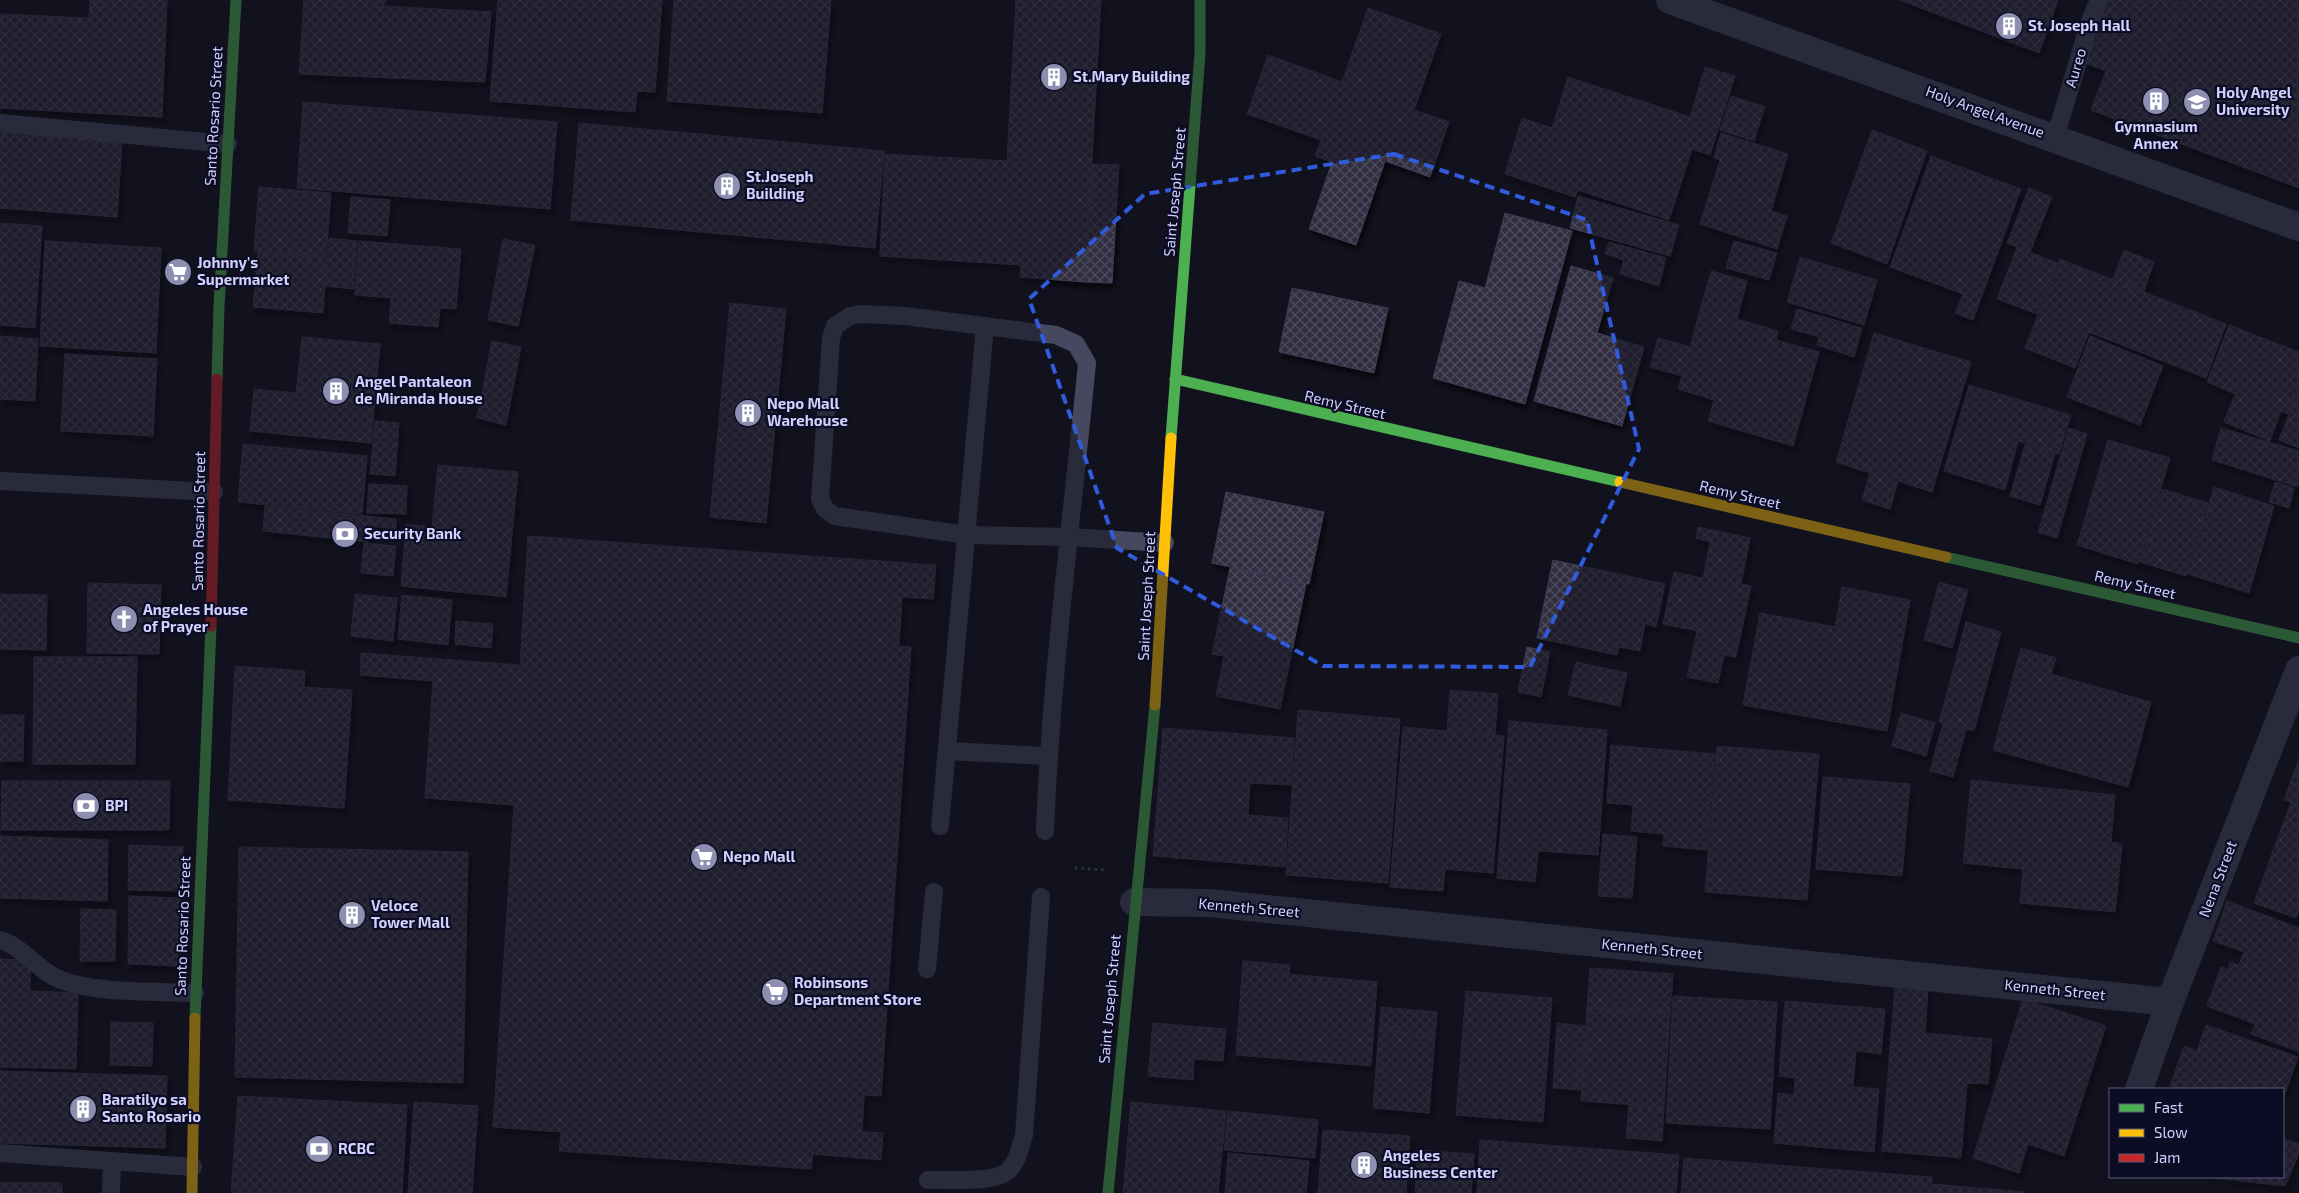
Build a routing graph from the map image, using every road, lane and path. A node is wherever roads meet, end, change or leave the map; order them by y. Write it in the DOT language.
graph roads {
  1 [pos="236,0"];
  2 [pos="1200,0"];
  3 [pos="1670,0"];
  4 [pos="2098,0"];
  5 [pos="0,123"];
  6 [pos="2055,138"];
  7 [pos="228,144"];
  8 [pos="2299,227"];
  9 [pos="985,326"];
  10 [pos="1175,379"];
  11 [pos="0,482"];
  12 [pos="214,492"];
  13 [pos="967,535"];
  14 [pos="1070,537"];
  15 [pos="1165,544"];
  16 [pos="2299,638"];
  17 [pos="2299,670"];
  18 [pos="947,751"];
  19 [pos="1048,756"];
  20 [pos="940,826"];
  21 [pos="1045,831"];
  22 [pos="1076,868"];
  23 [pos="1086,869"];
  24 [pos="934,892"];
  25 [pos="1041,897"];
  26 [pos="1134,902"];
  27 [pos="0,940"];
  28 [pos="927,969"];
  29 [pos="195,993"];
  30 [pos="2170,1002"];
  31 [pos="2139,1088"];
  32 [pos="0,1153"];
  33 [pos="112,1161"];
  34 [pos="193,1167"];
  35 [pos="928,1180"];
  36 [pos="111,1193"];
  37 [pos="192,1193"];
  38 [pos="1108,1193"];
  1 -- 7 [label="street, Santo Rosario Street"];
  2 -- 10 [label="street, Saint Joseph Street"];
  3 -- 6 [label="street, Holy Angel Avenue"];
  4 -- 6 [label="lane, Aureo"];
  5 -- 7 [label="lane"];
  6 -- 8 [label="street, Holy Angel Avenue"];
  7 -- 12 [label="street, Santo Rosario Street"];
  9 -- 13 [label="lane"];
  9 -- 13 [label="lane"];
  9 -- 14 [label="lane"];
  10 -- 15 [label="street, Saint Joseph Street"];
  10 -- 16 [label="street, Remy Street"];
  11 -- 12 [label="lane"];
  12 -- 29 [label="street, Santo Rosario Street"];
  13 -- 14 [label="lane"];
  13 -- 18 [label="lane"];
  14 -- 15 [label="lane"];
  14 -- 19 [label="lane"];
  15 -- 26 [label="street, Saint Joseph Street"];
  17 -- 30 [label="street, Nena Street"];
  18 -- 19 [label="lane"];
  18 -- 20 [label="lane"];
  19 -- 21 [label="lane"];
  22 -- 23 [label="path"];
  24 -- 28 [label="lane"];
  25 -- 35 [label="lane"];
  26 -- 30 [label="street, Kenneth Street"];
  26 -- 38 [label="street, Saint Joseph Street"];
  27 -- 29 [label="lane"];
  29 -- 34 [label="street, Santo Rosario Street"];
  30 -- 31 [label="street, Nena Street"];
  32 -- 33 [label="lane"];
  33 -- 34 [label="lane"];
  33 -- 36 [label="lane"];
  34 -- 37 [label="street, Santo Rosario Street"];
}
